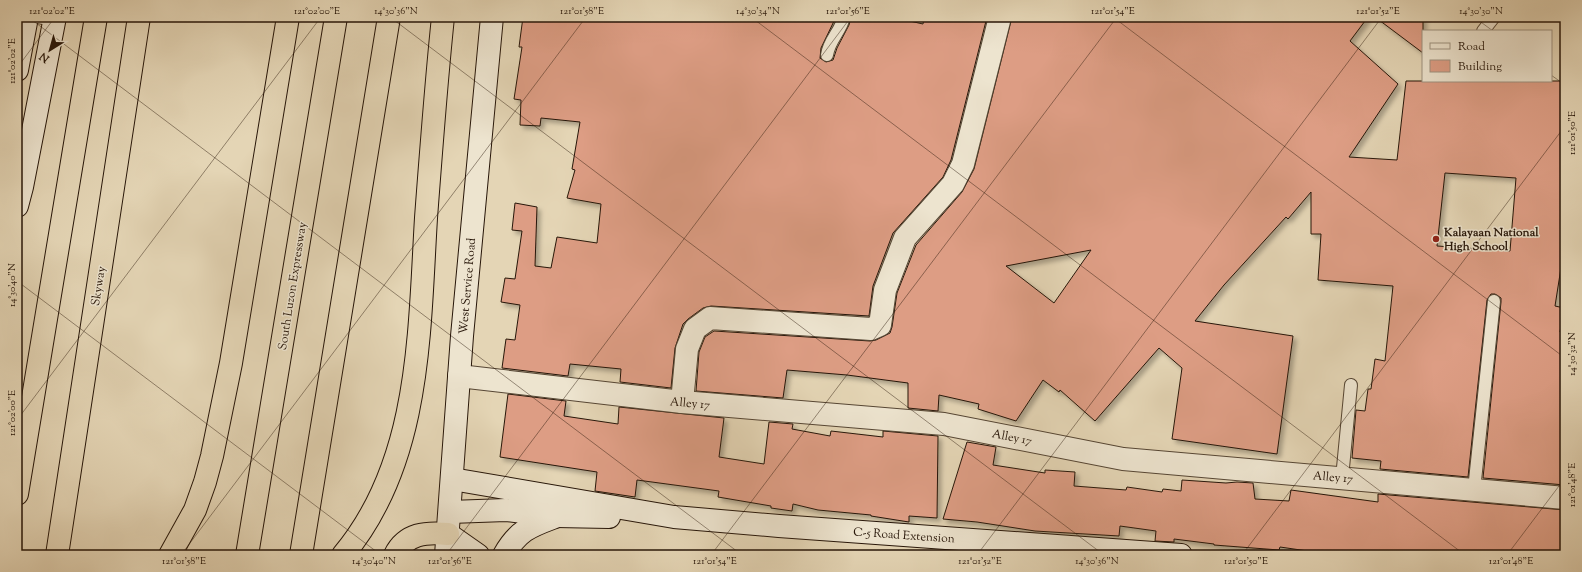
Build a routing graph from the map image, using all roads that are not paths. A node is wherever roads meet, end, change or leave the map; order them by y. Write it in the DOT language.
graph roads {
  1 [pos="26,17"];
  2 [pos="96,17"];
  3 [pos="139,17"];
  4 [pos="288,17"];
  5 [pos="336,17"];
  6 [pos="389,17"];
  7 [pos="444,17"];
  8 [pos="492,17"];
  9 [pos="844,17"];
  10 [pos="1000,17"];
  11 [pos="1494,17"];
  12 [pos="49,18"];
  13 [pos="1484,30"];
  14 [pos="827,55"];
  15 [pos="17,70"];
  16 [pos="19,193"];
  17 [pos="1494,301"];
  18 [pos="459,376"];
  19 [pos="1351,384"];
  20 [pos="682,402"];
  21 [pos="30,416"];
  22 [pos="17,441"];
  23 [pos="1342,478"];
  24 [pos="452,479"];
  25 [pos="1474,490"];
  26 [pos="17,494"];
  27 [pos="1565,498"];
  28 [pos="450,512"];
  29 [pos="556,516"];
  30 [pos="674,517"];
  31 [pos="447,545"];
  32 [pos="57,555"];
  33 [pos="170,555"];
  34 [pos="247,555"];
  35 [pos="301,555"];
  36 [pos="343,555"];
  37 [pos="395,555"];
  38 [pos="478,555"];
  39 [pos="504,555"];
  40 [pos="1181,555"];
  1 -- 15 [label="main road"];
  2 -- 21 [label="highway"];
  3 -- 32 [label="highway, Skyway"];
  4 -- 33 [label="highway"];
  5 -- 34 [label="highway, South Luzon Expressway"];
  6 -- 35 [label="highway"];
  7 -- 36 [label="highway"];
  8 -- 18 [label="main road, West Service Road"];
  9 -- 14 [label="lane"];
  10 -- 20 [label="main road"];
  11 -- 13 [label="lane"];
  12 -- 16 [label="main road"];
  17 -- 25 [label="lane"];
  18 -- 20 [label="main road, Alley 17"];
  18 -- 24 [label="main road, West Service Road"];
  19 -- 23 [label="lane"];
  20 -- 23 [label="main road, Alley 17"];
  21 -- 22 [label="highway"];
  21 -- 26 [label="highway"];
  23 -- 25 [label="main road, Alley 17"];
  24 -- 28 [label="main road, West Service Road"];
  24 -- 30 [label="main road"];
  25 -- 27 [label="main road, Alley 17"];
  28 -- 29 [label="main road"];
  28 -- 31 [label="main road, West Service Road"];
  29 -- 30 [label="main road"];
  29 -- 39 [label="main road"];
  30 -- 40 [label="main road, C-5 Road Extension"];
  31 -- 37 [label="highway"];
  31 -- 38 [label="main road"];
}
